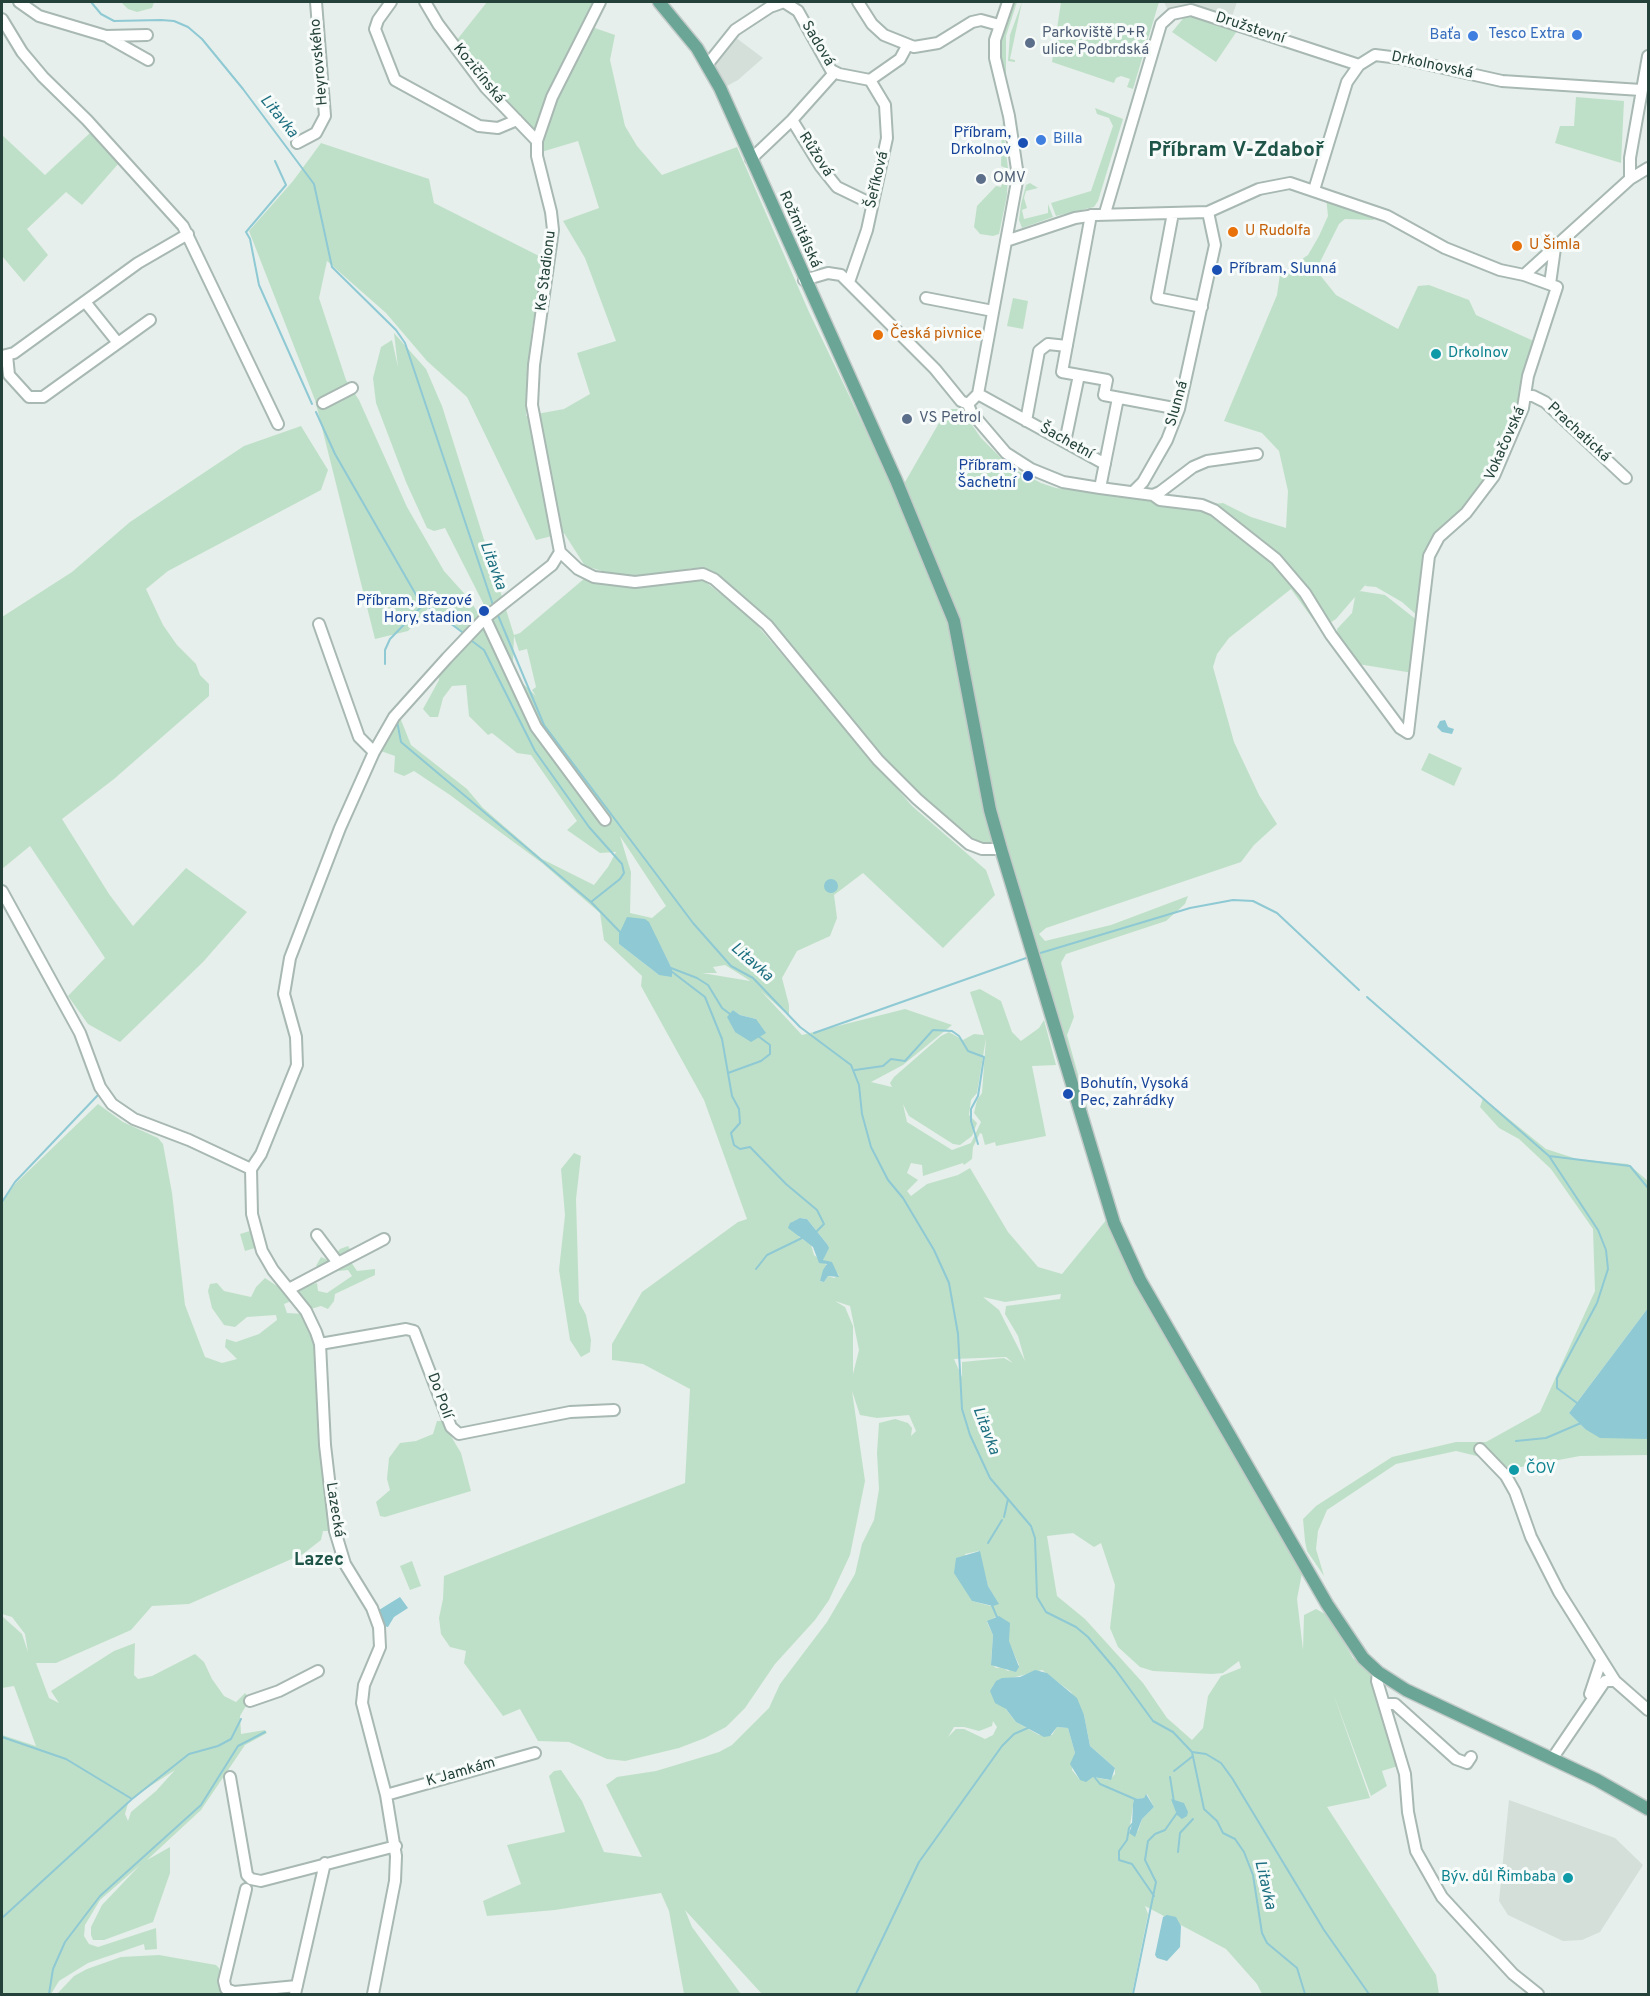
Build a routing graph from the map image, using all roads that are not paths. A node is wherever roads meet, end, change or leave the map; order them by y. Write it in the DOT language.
graph roads {
  1 [pos="19,2"];
  2 [pos="316,2"];
  3 [pos="391,2"];
  4 [pos="425,2"];
  5 [pos="600,2"];
  6 [pos="659,2"];
  7 [pos="858,2"];
  8 [pos="1008,2"];
  9 [pos="2,19"];
  10 [pos="999,25"];
  11 [pos="106,36"];
  12 [pos="907,46"];
  13 [pos="135,51"];
  14 [pos="1648,56"];
  15 [pos="148,60"];
  16 [pos="707,65"];
  17 [pos="1359,65"];
  18 [pos="834,72"];
  19 [pos="870,80"];
  20 [pos="1641,90"];
  21 [pos="518,120"];
  22 [pos="792,120"];
  23 [pos="537,141"];
  24 [pos="297,143"];
  25 [pos="751,159"];
  26 [pos="1648,168"];
  27 [pos="1630,179"];
  28 [pos="1314,190"];
  29 [pos="872,204"];
  30 [pos="1208,212"];
  31 [pos="1105,213"];
  32 [pos="1173,213"];
  33 [pos="1092,215"];
  34 [pos="188,234"];
  35 [pos="1006,242"];
  36 [pos="1555,248"];
  37 [pos="1524,275"];
  38 [pos="804,280"];
  39 [pos="849,282"];
  40 [pos="1554,286"];
  41 [pos="926,298"];
  42 [pos="86,303"];
  43 [pos="1202,307"];
  44 [pos="993,311"];
  45 [pos="150,320"];
  46 [pos="118,343"];
  47 [pos="1067,346"];
  48 [pos="4,355"];
  49 [pos="1079,375"];
  50 [pos="352,388"];
  51 [pos="978,394"];
  52 [pos="1526,396"];
  53 [pos="1118,398"];
  54 [pos="323,403"];
  55 [pos="968,404"];
  56 [pos="1179,409"];
  57 [pos="1026,421"];
  58 [pos="278,424"];
  59 [pos="1065,442"];
  60 [pos="1257,454"];
  61 [pos="1105,464"];
  62 [pos="1626,478"];
  63 [pos="1100,488"];
  64 [pos="1133,492"];
  65 [pos="1153,495"];
  66 [pos="560,552"];
  67 [pos="488,616"];
  68 [pos="319,624"];
  69 [pos="374,752"];
  70 [pos="605,820"];
  71 [pos="1001,849"];
  72 [pos="2,891"];
  73 [pos="251,1169"];
  74 [pos="317,1235"];
  75 [pos="384,1239"];
  76 [pos="338,1263"];
  77 [pos="289,1289"];
  78 [pos="320,1344"];
  79 [pos="614,1410"];
  80 [pos="1480,1449"];
  81 [pos="1601,1660"];
  82 [pos="318,1671"];
  83 [pos="1378,1672"];
  84 [pos="1615,1681"];
  85 [pos="1590,1700"];
  86 [pos="250,1701"];
  87 [pos="1385,1704"];
  88 [pos="1648,1710"];
  89 [pos="535,1753"];
  90 [pos="1471,1757"];
  91 [pos="1552,1759"];
  92 [pos="230,1777"];
  93 [pos="386,1795"];
  94 [pos="1648,1809"];
  95 [pos="396,1846"];
  96 [pos="325,1863"];
  97 [pos="246,1889"];
  98 [pos="296,1990"];
  99 [pos="373,1995"];
  100 [pos="1538,1995"];
  1 -- 11 [label="street"];
  2 -- 24 [label="street, Heyrovského"];
  3 -- 21 [label="street"];
  4 -- 21 [label="street, Kozičínská"];
  5 -- 23 [label="street, Ke Stadionu"];
  6 -- 16 [label="main road, Rožmitálská"];
  7 -- 12 [label="street"];
  8 -- 10 [label="street"];
  9 -- 34 [label="street"];
  10 -- 12 [label="street"];
  10 -- 35 [label="street"];
  11 -- 13 [label="street"];
  11 -- 13 [label="street"];
  12 -- 19 [label="street"];
  13 -- 15 [label="street"];
  14 -- 20 [label="street"];
  16 -- 18 [label="street, Sadová"];
  16 -- 25 [label="main road, Rožmitálská"];
  17 -- 20 [label="street, Drkolnovská"];
  17 -- 28 [label="street"];
  17 -- 31 [label="street, Družstevní"];
  18 -- 19 [label="street, Sadová"];
  18 -- 22 [label="street"];
  19 -- 29 [label="street, Šeříková"];
  20 -- 27 [label="street"];
  21 -- 23 [label="street, Kozičínská"];
  22 -- 25 [label="street"];
  22 -- 29 [label="street, Růžová"];
  23 -- 66 [label="street, Ke Stadionu"];
  25 -- 38 [label="main road, Rožmitálská"];
  26 -- 27 [label="street"];
  27 -- 36 [label="street"];
  28 -- 30 [label="street"];
  28 -- 37 [label="street"];
  29 -- 39 [label="street, Šeříková"];
  30 -- 32 [label="street"];
  30 -- 43 [label="street, Slunná"];
  31 -- 32 [label="street"];
  31 -- 33 [label="street"];
  32 -- 43 [label="street"];
  33 -- 35 [label="street"];
  33 -- 47 [label="street"];
  34 -- 42 [label="street"];
  34 -- 58 [label="street"];
  35 -- 44 [label="street"];
  36 -- 37 [label="street"];
  36 -- 40 [label="street, Vokačovská"];
  37 -- 40 [label="street"];
  38 -- 39 [label="street"];
  38 -- 71 [label="main road, Rožmitálská"];
  39 -- 55 [label="street, Šachetní"];
  40 -- 52 [label="street, Vokačovská"];
  41 -- 44 [label="street"];
  42 -- 46 [label="street"];
  42 -- 48 [label="street"];
  43 -- 56 [label="street, Slunná"];
  44 -- 51 [label="street"];
  45 -- 46 [label="street"];
  46 -- 48 [label="street"];
  47 -- 49 [label="street"];
  47 -- 57 [label="street, Šachetní"];
  49 -- 53 [label="street"];
  49 -- 59 [label="street"];
  50 -- 54 [label="street"];
  51 -- 55 [label="street"];
  51 -- 57 [label="street, Šachetní"];
  52 -- 62 [label="street, Prachatická"];
  52 -- 65 [label="street, Vokačovská"];
  53 -- 56 [label="street"];
  53 -- 61 [label="street, Šachetní"];
  55 -- 63 [label="street, Šachetní"];
  56 -- 64 [label="street, Slunná"];
  57 -- 59 [label="street, Šachetní"];
  59 -- 61 [label="street, Šachetní"];
  60 -- 65 [label="street"];
  61 -- 63 [label="street, Šachetní"];
  63 -- 64 [label="street, Šachetní"];
  64 -- 65 [label="street, Šachetní"];
  66 -- 67 [label="street"];
  66 -- 71 [label="street"];
  67 -- 69 [label="street"];
  67 -- 70 [label="street"];
  68 -- 69 [label="street"];
  69 -- 73 [label="street"];
  71 -- 83 [label="main road, Rožmitálská"];
  72 -- 73 [label="street"];
  73 -- 77 [label="street, Lazecká"];
  74 -- 76 [label="street"];
  75 -- 76 [label="street"];
  76 -- 77 [label="street"];
  77 -- 78 [label="street, Lazecká"];
  78 -- 79 [label="street, Do Polí"];
  78 -- 93 [label="street, Lazecká"];
  80 -- 81 [label="street"];
  81 -- 84 [label="street"];
  81 -- 85 [label="street"];
  82 -- 86 [label="street"];
  83 -- 87 [label="street"];
  83 -- 91 [label="main road, Rožmitálská"];
  84 -- 85 [label="street"];
  84 -- 88 [label="street"];
  85 -- 91 [label="street"];
  87 -- 90 [label="street"];
  87 -- 100 [label="street"];
  89 -- 93 [label="street, K Jamkám"];
  91 -- 94 [label="main road, Rožmitálská"];
  92 -- 96 [label="street"];
  93 -- 95 [label="street, Lazecká"];
  95 -- 96 [label="street"];
  95 -- 99 [label="street, Lazecká"];
  96 -- 98 [label="street"];
  97 -- 98 [label="street"];
}
